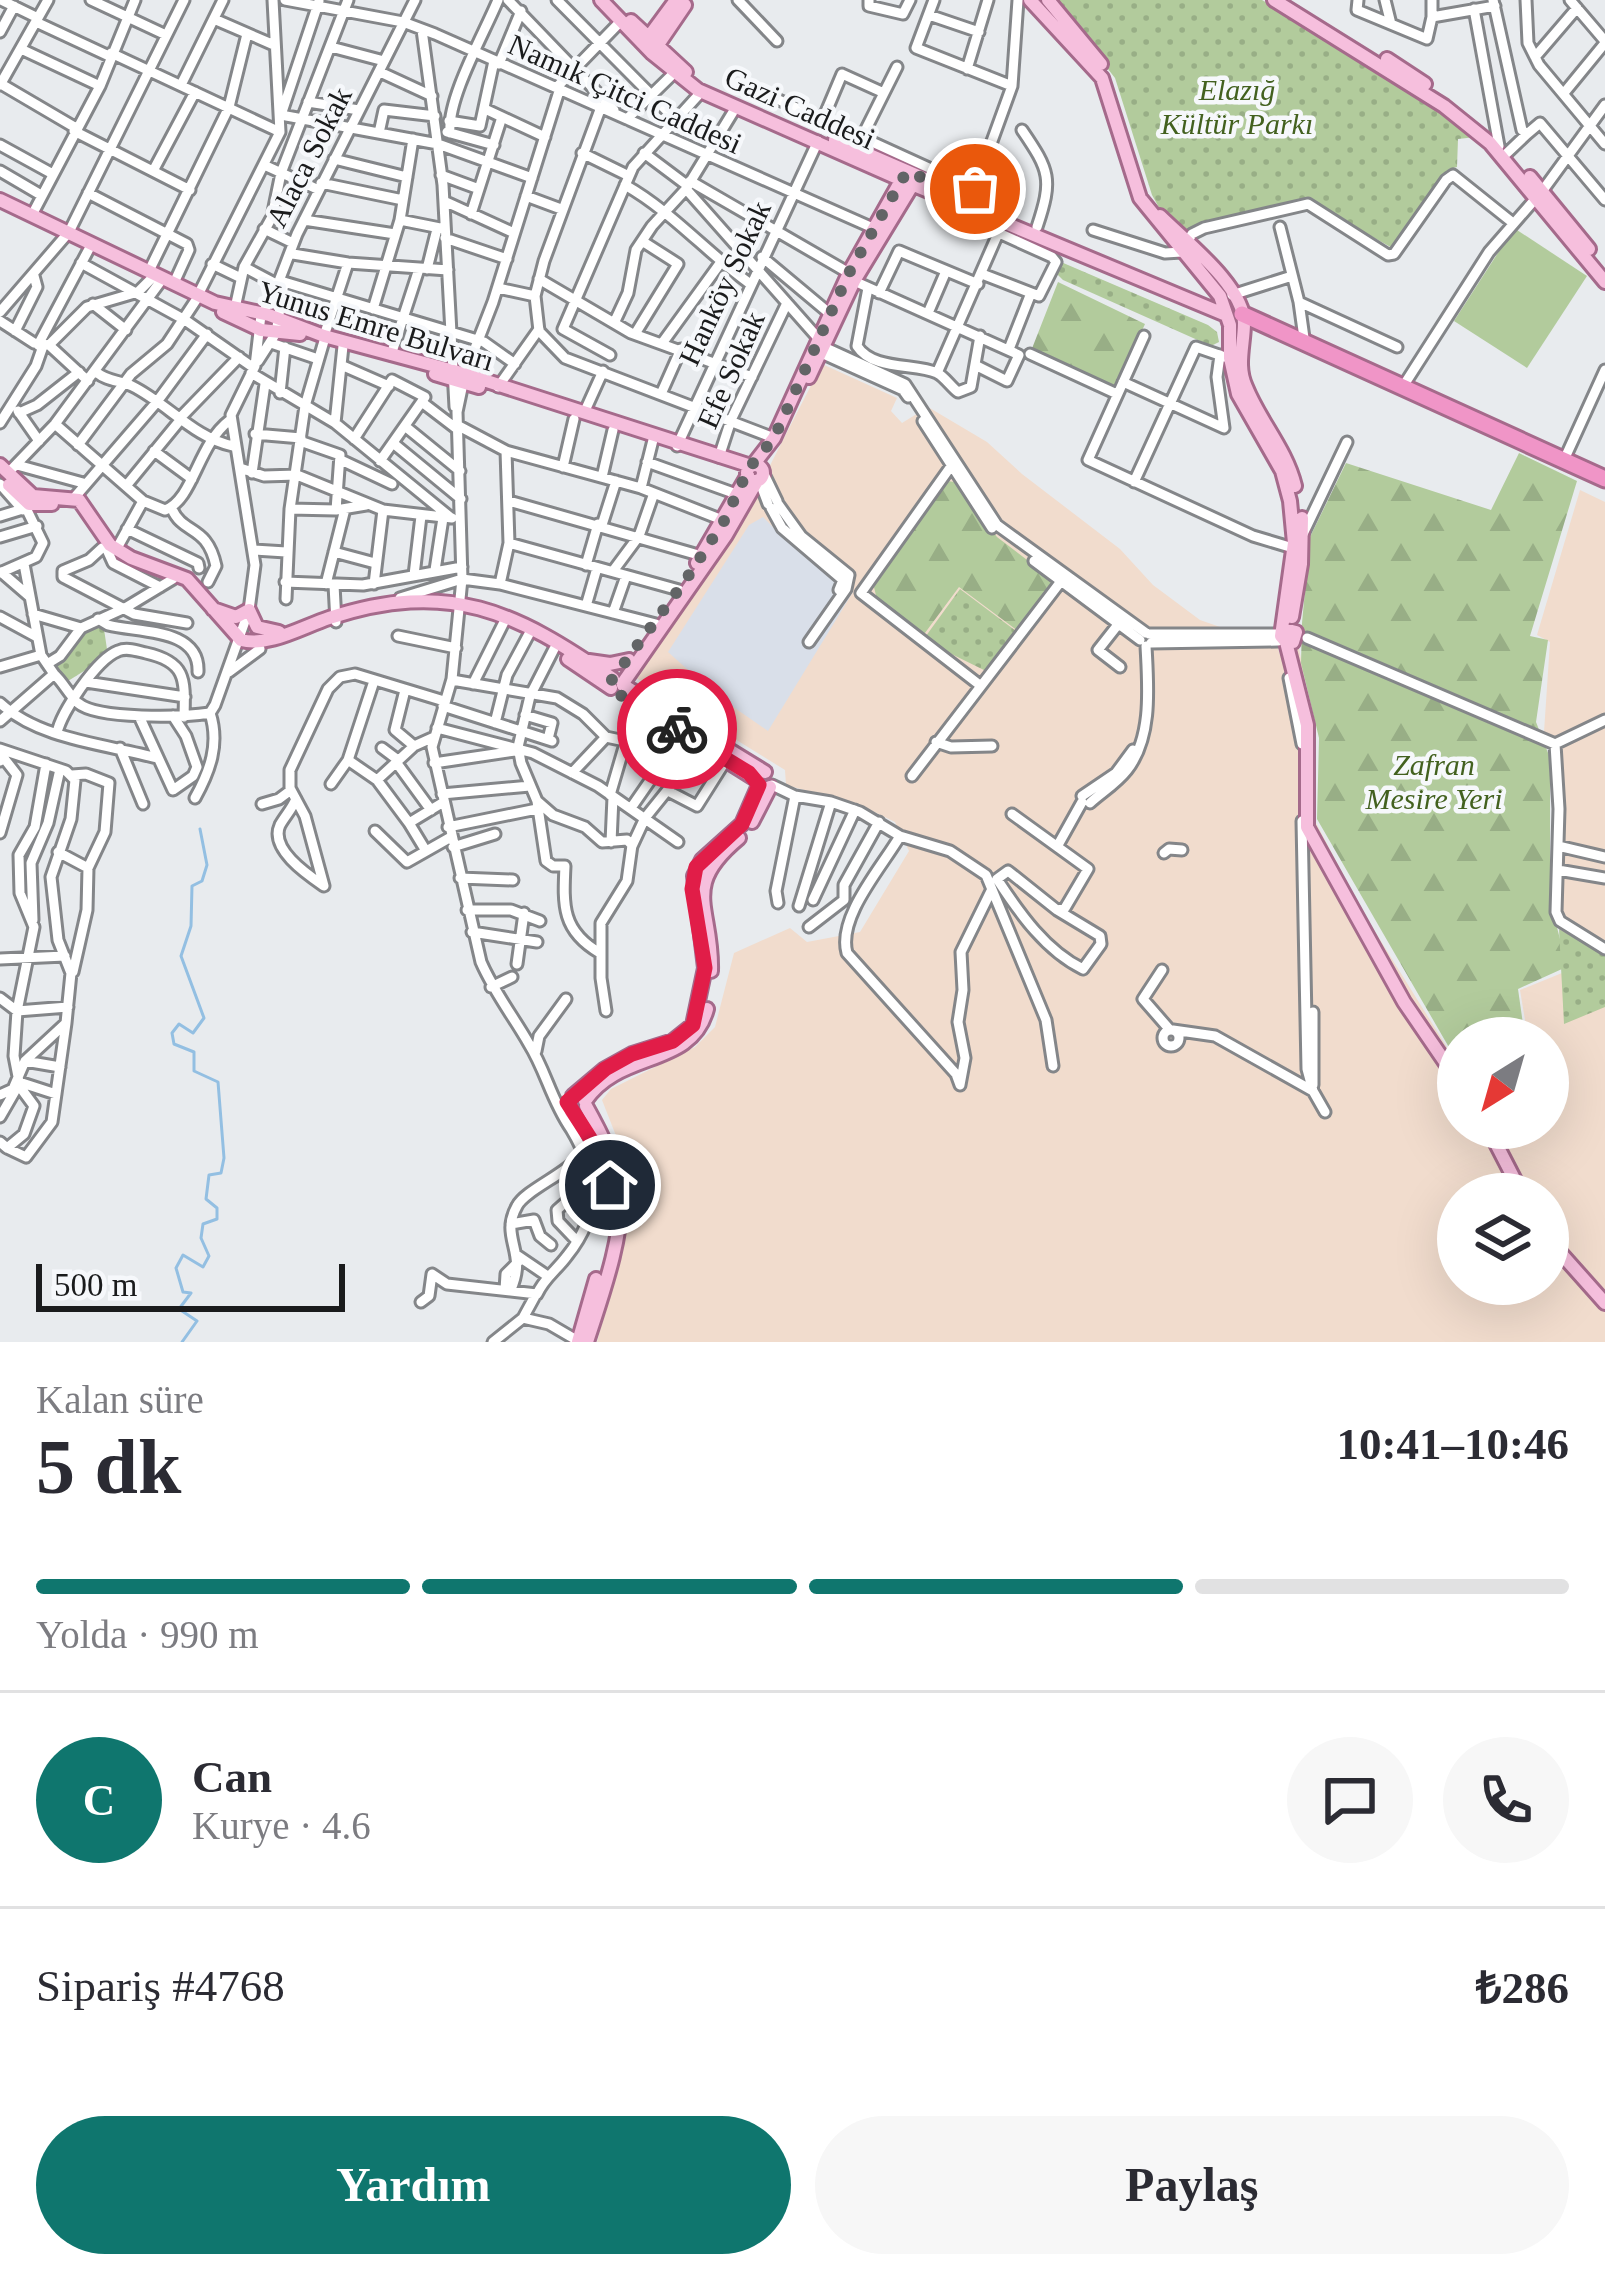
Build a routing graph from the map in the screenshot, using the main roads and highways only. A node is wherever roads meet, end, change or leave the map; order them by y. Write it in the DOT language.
graph roads {
  1 [pos="601,0"];
  2 [pos="700,0"];
  3 [pos="1030,0"];
  4 [pos="1048,0"];
  5 [pos="1274,0"];
  6 [pos="1284,0"];
  7 [pos="677,4"];
  8 [pos="651,44"];
  9 [pos="910,178"];
  10 [pos="1540,193"];
  11 [pos="0,203"];
  12 [pos="67,234"];
  13 [pos="1185,248"];
  14 [pos="1605,269"];
  15 [pos="851,277"];
  16 [pos="159,278"];
  17 [pos="1605,282"];
  18 [pos="197,298"];
  19 [pos="1233,310"];
  20 [pos="275,332"];
  21 [pos="324,338"];
  22 [pos="821,346"];
  23 [pos="393,359"];
  24 [pos="462,379"];
  25 [pos="579,416"];
  26 [pos="682,446"];
  27 [pos="1563,464"];
  28 [pos="755,473"];
  29 [pos="4,478"];
  30 [pos="1605,483"];
  31 [pos="27,504"];
  32 [pos="1298,542"];
  33 [pos="109,550"];
  34 [pos="460,606"];
  35 [pos="213,609"];
  36 [pos="336,617"];
  37 [pos="286,632"];
  38 [pos="1291,637"];
  39 [pos="240,644"];
  40 [pos="629,660"];
  41 [pos="586,661"];
  42 [pos="617,684"];
  43 [pos="765,782"];
  44 [pos="1437,1041"];
  45 [pos="1437,1050"];
  46 [pos="581,1101"];
  47 [pos="1569,1259"];
  48 [pos="1605,1299"];
  49 [pos="581,1342"];
  1 -- 8 [label="main road, Gazi Caddesi"];
  2 -- 7 [label="main road"];
  3 -- 13 [label="main road"];
  4 -- 13 [label="main road"];
  5 -- 10 [label="main road"];
  6 -- 10 [label="main road"];
  7 -- 8 [label="main road"];
  8 -- 9 [label="main road, Gazi Caddesi"];
  8 -- 9 [label="main road, Gazi Caddesi"];
  9 -- 15 [label="main road"];
  9 -- 15 [label="main road"];
  9 -- 19 [label="main road, Gazi Caddesi"];
  9 -- 19 [label="main road, Gazi Caddesi"];
  10 -- 14 [label="main road"];
  10 -- 17 [label="main road"];
  11 -- 12 [label="main road, Yunus Emre Bulvarı"];
  11 -- 12 [label="main road, Yunus Emre Bulvarı"];
  12 -- 16 [label="main road, Yunus Emre Bulvarı"];
  12 -- 16 [label="main road, Yunus Emre Bulvarı"];
  13 -- 19 [label="main road"];
  15 -- 22 [label="main road"];
  15 -- 22 [label="main road"];
  16 -- 18 [label="main road, Yunus Emre Bulvarı"];
  18 -- 20 [label="main road, Yunus Emre Bulvarı"];
  18 -- 20 [label="main road, Yunus Emre Bulvarı"];
  19 -- 27 [label="highway"];
  19 -- 27 [label="highway"];
  19 -- 32 [label="main road"];
  19 -- 32 [label="main road"];
  20 -- 21 [label="main road, Yunus Emre Bulvarı"];
  21 -- 23 [label="main road, Yunus Emre Bulvarı"];
  21 -- 23 [label="main road, Yunus Emre Bulvarı"];
  22 -- 28 [label="main road"];
  22 -- 28 [label="main road"];
  23 -- 24 [label="main road, Yunus Emre Bulvarı"];
  24 -- 25 [label="main road, Yunus Emre Bulvarı"];
  24 -- 25 [label="main road, Yunus Emre Bulvarı"];
  25 -- 26 [label="main road, Yunus Emre Bulvarı"];
  25 -- 26 [label="main road, Yunus Emre Bulvarı"];
  26 -- 28 [label="main road, Yunus Emre Bulvarı"];
  26 -- 28 [label="main road, Yunus Emre Bulvarı"];
  27 -- 30 [label="highway"];
  28 -- 40 [label="main road"];
  28 -- 42 [label="main road"];
  29 -- 31 [label="main road"];
  31 -- 33 [label="main road"];
  31 -- 33 [label="main road"];
  32 -- 38 [label="main road"];
  33 -- 35 [label="main road"];
  33 -- 39 [label="main road"];
  34 -- 36 [label="main road"];
  34 -- 41 [label="main road"];
  34 -- 42 [label="main road"];
  35 -- 37 [label="main road"];
  35 -- 39 [label="main road"];
  36 -- 37 [label="main road"];
  36 -- 39 [label="main road"];
  37 -- 39 [label="main road"];
  38 -- 44 [label="main road"];
  38 -- 45 [label="main road"];
  40 -- 41 [label="main road"];
  40 -- 42 [label="main road"];
  41 -- 42 [label="main road"];
  42 -- 43 [label="main road"];
  42 -- 43 [label="main road"];
  43 -- 46 [label="main road"];
  46 -- 49 [label="main road"];
  46 -- 49 [label="main road"];
  47 -- 48 [label="main road"];
}
